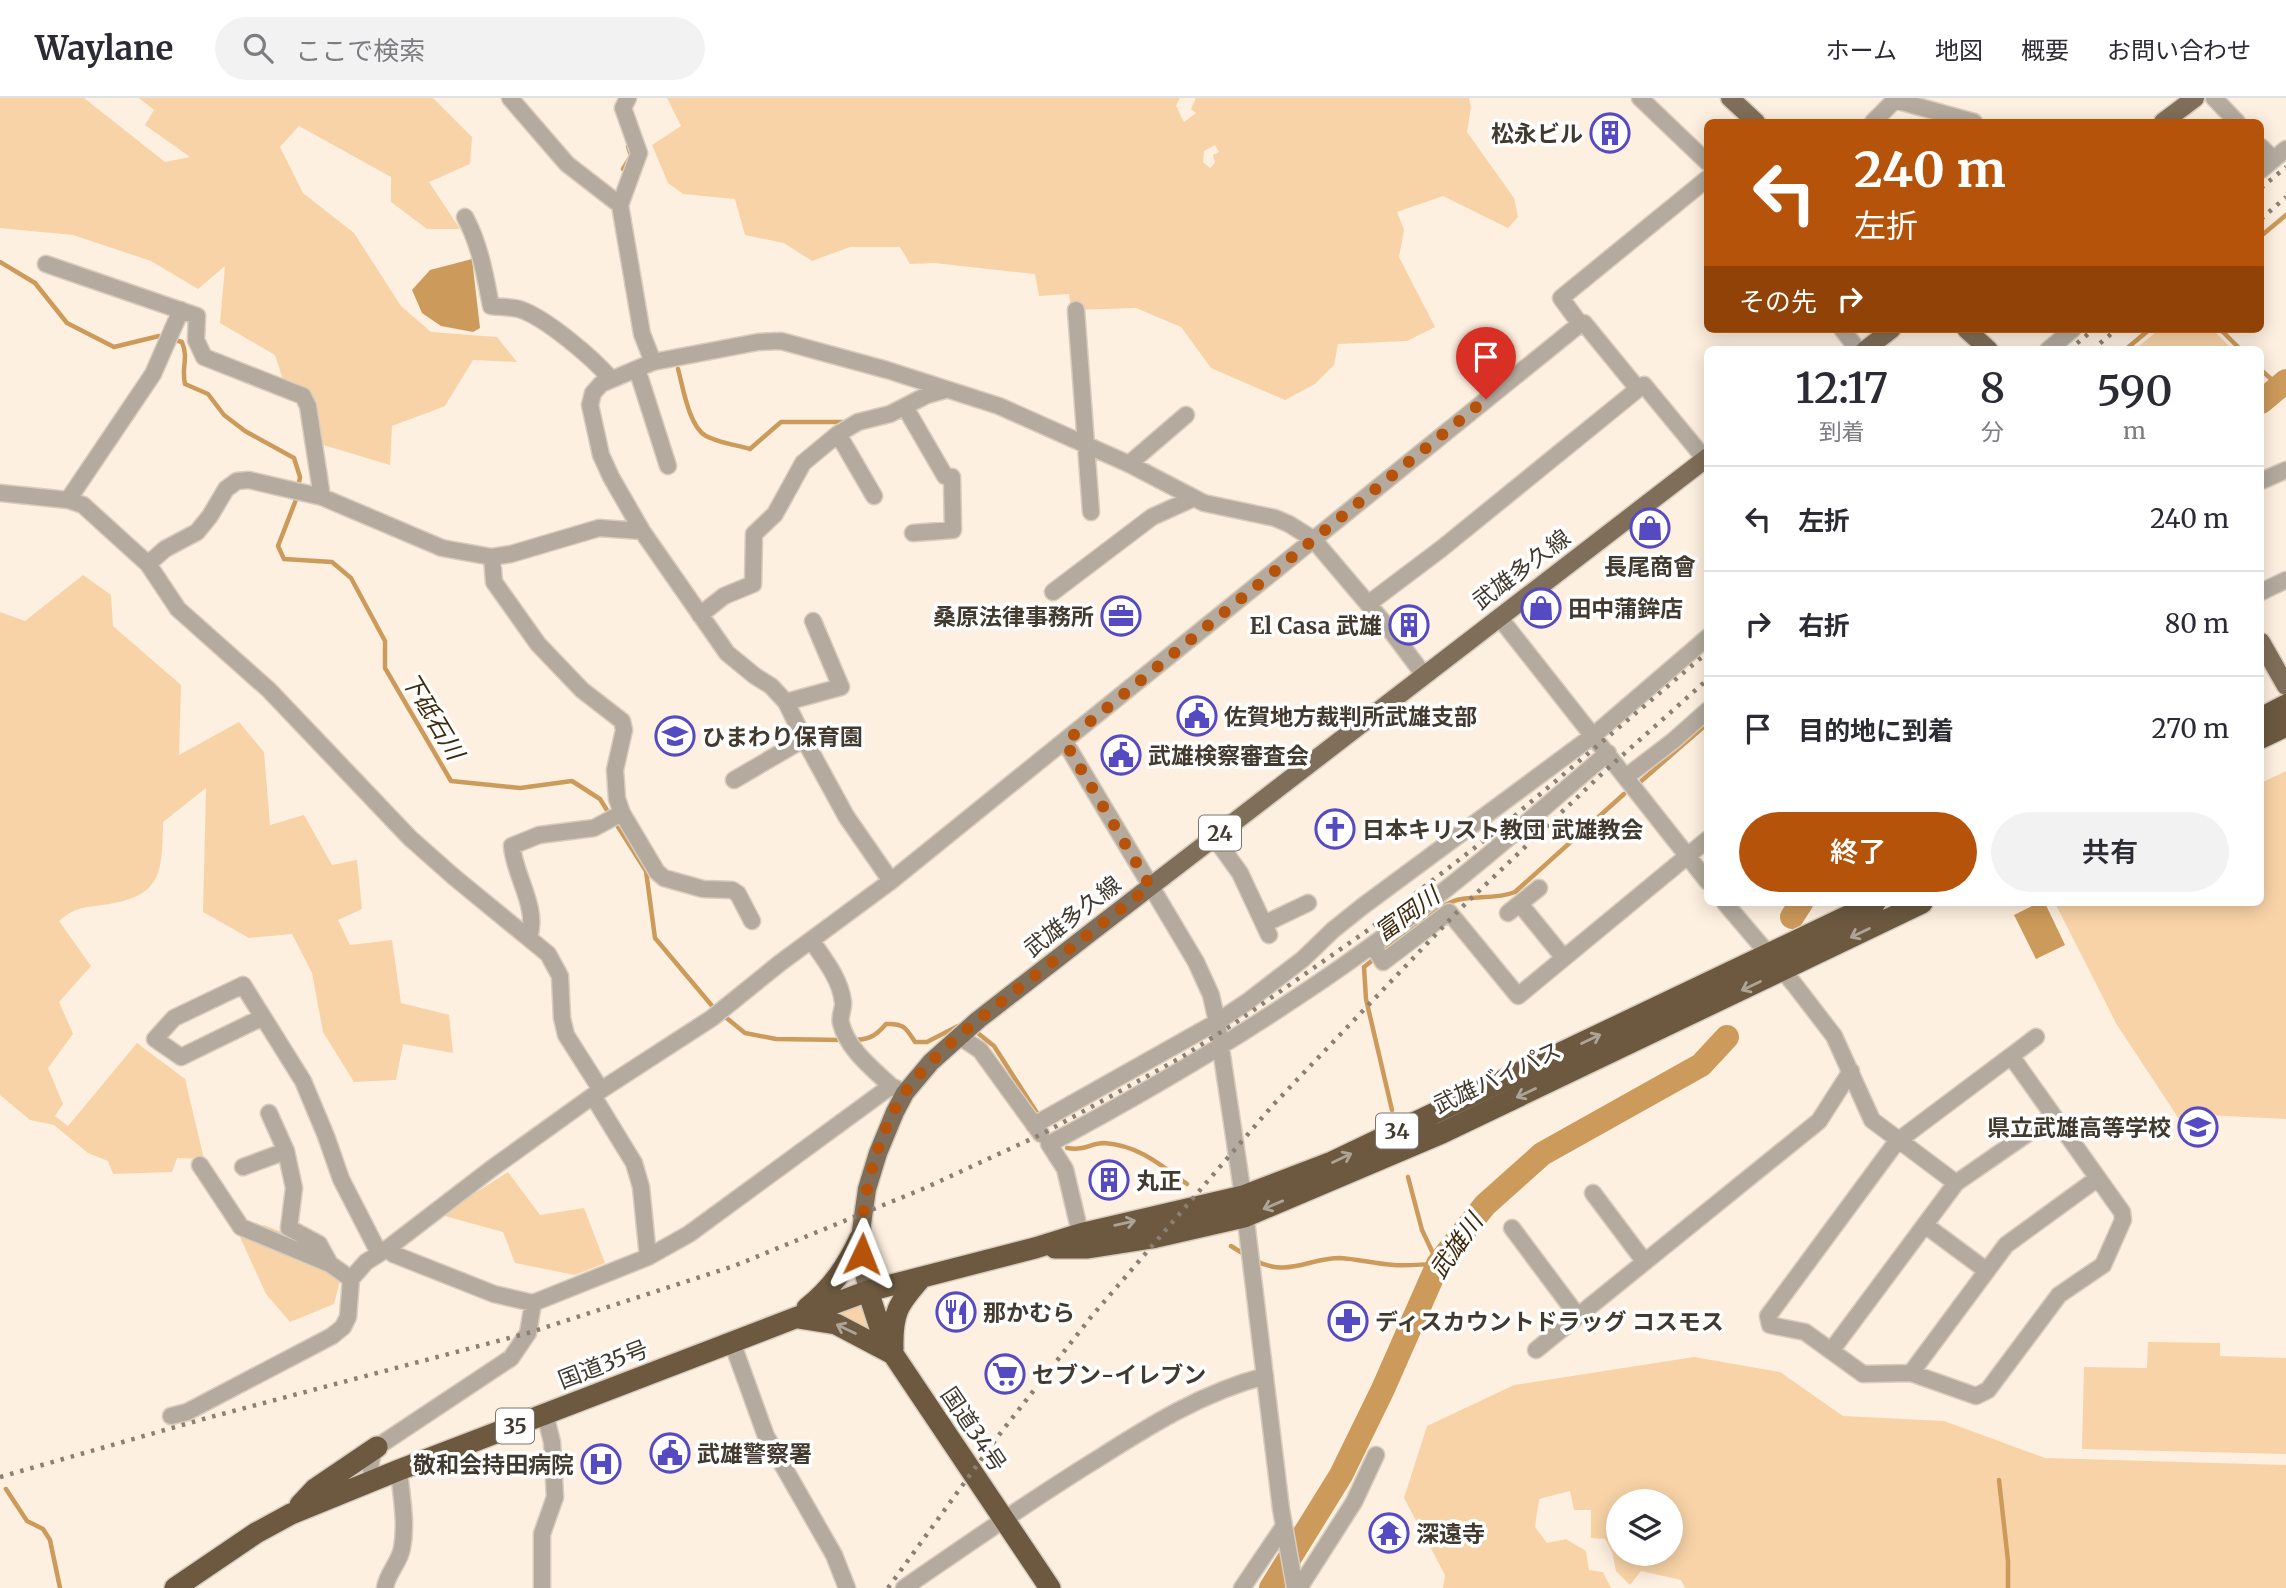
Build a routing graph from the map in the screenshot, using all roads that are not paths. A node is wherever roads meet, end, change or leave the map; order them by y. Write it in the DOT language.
graph roads {
  1 [pos="510,98"];
  2 [pos="628,98"];
  3 [pos="1640,98"];
  4 [pos="1730,98"];
  5 [pos="2195,98"];
  6 [pos="2214,98"];
  7 [pos="1896,99"];
  8 [pos="1753,119"];
  9 [pos="1876,119"];
  10 [pos="1964,119"];
  11 [pos="2168,119"];
  12 [pos="2234,119"];
  13 [pos="1704,159"];
  14 [pos="1704,181"];
  15 [pos="620,205"];
  16 [pos="465,217"];
  17 [pos="46,264"];
  18 [pos="181,310"];
  19 [pos="1076,310"];
  20 [pos="1580,324"];
  21 [pos="1887,333"];
  22 [pos="1970,333"];
  23 [pos="2068,333"];
  24 [pos="1870,346"];
  25 [pos="1985,346"];
  26 [pos="2053,346"];
  27 [pos="653,362"];
  28 [pos="637,369"];
  29 [pos="611,379"];
  30 [pos="1638,389"];
  31 [pos="946,390"];
  32 [pos="905,407"];
  33 [pos="1186,415"];
  34 [pos="838,434"];
  35 [pos="1086,445"];
  36 [pos="1704,456"];
  37 [pos="1704,460"];
  38 [pos="1129,464"];
  39 [pos="668,466"];
  40 [pos="2286,470"];
  41 [pos="2264,480"];
  42 [pos="0,493"];
  43 [pos="307,494"];
  44 [pos="874,496"];
  45 [pos="1194,498"];
  46 [pos="68,500"];
  47 [pos="1091,512"];
  48 [pos="642,531"];
  49 [pos="914,533"];
  50 [pos="1312,539"];
  51 [pos="492,557"];
  52 [pos="148,564"];
  53 [pos="2286,579"];
  54 [pos="2264,590"];
  55 [pos="1053,592"];
  56 [pos="1368,604"];
  57 [pos="700,615"];
  58 [pos="1499,617"];
  59 [pos="813,621"];
  60 [pos="1704,641"];
  61 [pos="2264,647"];
  62 [pos="1424,674"];
  63 [pos="2286,686"];
  64 [pos="786,702"];
  65 [pos="2286,705"];
  66 [pos="1704,713"];
  67 [pos="2264,716"];
  68 [pos="2286,726"];
  69 [pos="1594,735"];
  70 [pos="2264,737"];
  71 [pos="804,739"];
  72 [pos="1065,742"];
  73 [pos="1608,753"];
  74 [pos="1626,777"];
  75 [pos="734,780"];
  76 [pos="622,813"];
  77 [pos="1214,837"];
  78 [pos="1704,842"];
  79 [pos="1687,857"];
  80 [pos="1704,877"];
  81 [pos="891,881"];
  82 [pos="1150,886"];
  83 [pos="1539,888"];
  84 [pos="1308,903"];
  85 [pos="1727,906"];
  86 [pos="1870,906"];
  87 [pos="1915,906"];
  88 [pos="752,921"];
  89 [pos="529,937"];
  90 [pos="811,940"];
  91 [pos="1373,945"];
  92 [pos="1564,958"];
  93 [pos="1774,963"];
  94 [pos="263,1017"];
  95 [pos="1217,1022"];
  96 [pos="960,1037"];
  97 [pos="2036,1037"];
  98 [pos="1221,1047"];
  99 [pos="2011,1056"];
  100 [pos="1851,1071"];
  101 [pos="898,1090"];
  102 [pos="597,1093"];
  103 [pos="269,1113"];
  104 [pos="2053,1116"];
  105 [pos="1034,1125"];
  106 [pos="1899,1140"];
  107 [pos="1049,1144"];
  108 [pos="286,1151"];
  109 [pos="200,1165"];
  110 [pos="243,1167"];
  111 [pos="2098,1178"];
  112 [pos="1956,1183"];
  113 [pos="1593,1193"];
  114 [pos="1244,1207"];
  115 [pos="1925,1225"];
  116 [pos="1512,1228"];
  117 [pos="860,1238"];
  118 [pos="1082,1241"];
  119 [pos="384,1251"];
  120 [pos="648,1257"];
  121 [pos="1644,1261"];
  122 [pos="330,1264"];
  123 [pos="1987,1271"];
  124 [pos="922,1277"];
  125 [pos="351,1279"];
  126 [pos="868,1291"];
  127 [pos="533,1303"];
  128 [pos="1577,1315"];
  129 [pos="795,1318"];
  130 [pos="732,1342"];
  131 [pos="1536,1350"];
  132 [pos="1831,1351"];
  133 [pos="893,1354"];
  134 [pos="1911,1373"];
  135 [pos="1265,1376"];
  136 [pos="545,1414"];
  137 [pos="171,1416"];
  138 [pos="377,1447"];
  139 [pos="1376,1455"];
  140 [pos="399,1470"];
  141 [pos="375,1480"];
  142 [pos="291,1514"];
  143 [pos="1003,1520"];
  144 [pos="1284,1526"];
  145 [pos="1296,1586"];
  146 [pos="175,1588"];
  147 [pos="385,1588"];
  148 [pos="542,1588"];
  149 [pos="847,1588"];
  150 [pos="904,1588"];
  151 [pos="1050,1588"];
  152 [pos="1241,1588"];
  1 -- 15 [label="street"];
  2 -- 15 [label="street"];
  3 -- 13 [label="street"];
  4 -- 8 [label="main road"];
  5 -- 11 [label="main road"];
  6 -- 12 [label="street"];
  7 -- 9 [label="street"];
  7 -- 10 [label="street"];
  14 -- 20 [label="street"];
  15 -- 27 [label="street"];
  16 -- 29 [label="street"];
  17 -- 18 [label="street"];
  18 -- 43 [label="street"];
  18 -- 46 [label="street"];
  19 -- 35 [label="street"];
  20 -- 30 [label="street"];
  20 -- 50 [label="street"];
  21 -- 24 [label="main road"];
  22 -- 25 [label="main road"];
  23 -- 26 [label="street"];
  27 -- 28 [label="street"];
  27 -- 31 [label="street"];
  28 -- 29 [label="street"];
  28 -- 39 [label="street"];
  29 -- 48 [label="street"];
  30 -- 36 [label="street"];
  30 -- 56 [label="street"];
  31 -- 32 [label="street"];
  31 -- 35 [label="street"];
  32 -- 34 [label="street"];
  32 -- 49 [label="street"];
  33 -- 38 [label="street"];
  34 -- 44 [label="street"];
  34 -- 57 [label="street"];
  35 -- 38 [label="street"];
  35 -- 47 [label="street"];
  37 -- 58 [label="main road, 武雄多久線 / 24"];
  38 -- 45 [label="street"];
  40 -- 41 [label="street"];
  42 -- 46 [label="street"];
  43 -- 51 [label="street"];
  43 -- 52 [label="street"];
  45 -- 50 [label="street"];
  45 -- 55 [label="street"];
  46 -- 52 [label="street"];
  48 -- 51 [label="street"];
  48 -- 57 [label="street"];
  50 -- 56 [label="street"];
  50 -- 72 [label="street"];
  51 -- 76 [label="street"];
  52 -- 89 [label="street"];
  53 -- 54 [label="street"];
  56 -- 62 [label="street"];
  57 -- 64 [label="street"];
  58 -- 62 [label="main road, 武雄多久線 / 24"];
  58 -- 69 [label="street"];
  59 -- 64 [label="street"];
  60 -- 69 [label="street"];
  61 -- 63 [label="main road"];
  62 -- 77 [label="main road, 武雄多久線 / 24"];
  64 -- 71 [label="street"];
  65 -- 67 [label="highway"];
  66 -- 74 [label="street"];
  68 -- 70 [label="highway"];
  69 -- 73 [label="street"];
  69 -- 95 [label="street"];
  71 -- 75 [label="street"];
  71 -- 81 [label="street"];
  72 -- 81 [label="street"];
  72 -- 82 [label="street"];
  73 -- 74 [label="street"];
  73 -- 91 [label="street"];
  74 -- 79 [label="street"];
  76 -- 88 [label="street"];
  76 -- 89 [label="street"];
  77 -- 82 [label="main road, 武雄多久線 / 24"];
  77 -- 84 [label="street"];
  78 -- 79 [label="street"];
  79 -- 80 [label="street"];
  79 -- 92 [label="street"];
  81 -- 90 [label="street"];
  82 -- 95 [label="street"];
  82 -- 96 [label="main road, 武雄多久線 / 24"];
  83 -- 92 [label="street"];
  85 -- 93 [label="street"];
  86 -- 93 [label="highway, 武雄バイパス / 34"];
  87 -- 93 [label="highway, 武雄バイパス / 34, one-way"];
  89 -- 102 [label="street"];
  90 -- 101 [label="street"];
  90 -- 102 [label="street"];
  91 -- 92 [label="street"];
  91 -- 98 [label="street"];
  93 -- 100 [label="street"];
  93 -- 114 [label="highway, 武雄バイパス / 34"];
  94 -- 94 [label="street"];
  94 -- 119 [label="street"];
  95 -- 98 [label="street"];
  95 -- 105 [label="street"];
  96 -- 101 [label="main road, 武雄多久線 / 24"];
  96 -- 105 [label="street"];
  97 -- 99 [label="street"];
  98 -- 107 [label="street"];
  98 -- 114 [label="street"];
  99 -- 104 [label="street"];
  99 -- 106 [label="street"];
  100 -- 106 [label="street"];
  100 -- 121 [label="street"];
  101 -- 117 [label="main road, 武雄多久線 / 24"];
  101 -- 120 [label="street"];
  102 -- 119 [label="street"];
  102 -- 120 [label="street"];
  103 -- 108 [label="street"];
  104 -- 111 [label="street"];
  104 -- 112 [label="street"];
  105 -- 107 [label="street"];
  106 -- 112 [label="street"];
  106 -- 132 [label="street"];
  107 -- 118 [label="street"];
  108 -- 110 [label="street"];
  108 -- 122 [label="street"];
  109 -- 122 [label="street"];
  111 -- 123 [label="street"];
  111 -- 134 [label="street"];
  112 -- 115 [label="street"];
  113 -- 121 [label="street"];
  114 -- 118 [label="highway, 武雄バイパス / 34"];
  114 -- 135 [label="street"];
  115 -- 123 [label="street"];
  115 -- 132 [label="street"];
  116 -- 128 [label="street"];
  117 -- 126 [label="main road, 武雄多久線 / 24"];
  117 -- 129 [label="highway"];
  118 -- 124 [label="highway, 武雄バイパス / 34"];
  119 -- 125 [label="street"];
  119 -- 127 [label="street"];
  120 -- 127 [label="street"];
  121 -- 128 [label="street"];
  122 -- 125 [label="street"];
  123 -- 134 [label="street"];
  124 -- 126 [label="highway, 武雄バイパス / 34"];
  124 -- 133 [label="highway"];
  125 -- 137 [label="street"];
  126 -- 129 [label="highway, 国道35号 / 35"];
  126 -- 133 [label="highway, 国道34号"];
  127 -- 138 [label="street"];
  128 -- 131 [label="street"];
  129 -- 130 [label="highway, 国道35号 / 35"];
  133 -- 129 [label="highway, one-way"];
  130 -- 136 [label="highway, 国道35号 / 35"];
  130 -- 149 [label="street"];
  132 -- 134 [label="street"];
  133 -- 143 [label="highway, 国道34号"];
  135 -- 143 [label="street"];
  135 -- 144 [label="street"];
  136 -- 140 [label="highway, 国道35号 / 35"];
  136 -- 148 [label="street"];
  138 -- 141 [label="street"];
  138 -- 142 [label="highway"];
  139 -- 145 [label="street"];
  140 -- 141 [label="highway, 国道35号 / 35"];
  140 -- 147 [label="street"];
  141 -- 142 [label="highway, 国道35号 / 35"];
  142 -- 146 [label="highway, 国道35号 / 35"];
  143 -- 150 [label="street"];
  143 -- 151 [label="highway, 国道34号"];
  144 -- 145 [label="street"];
  144 -- 152 [label="street"];
}
